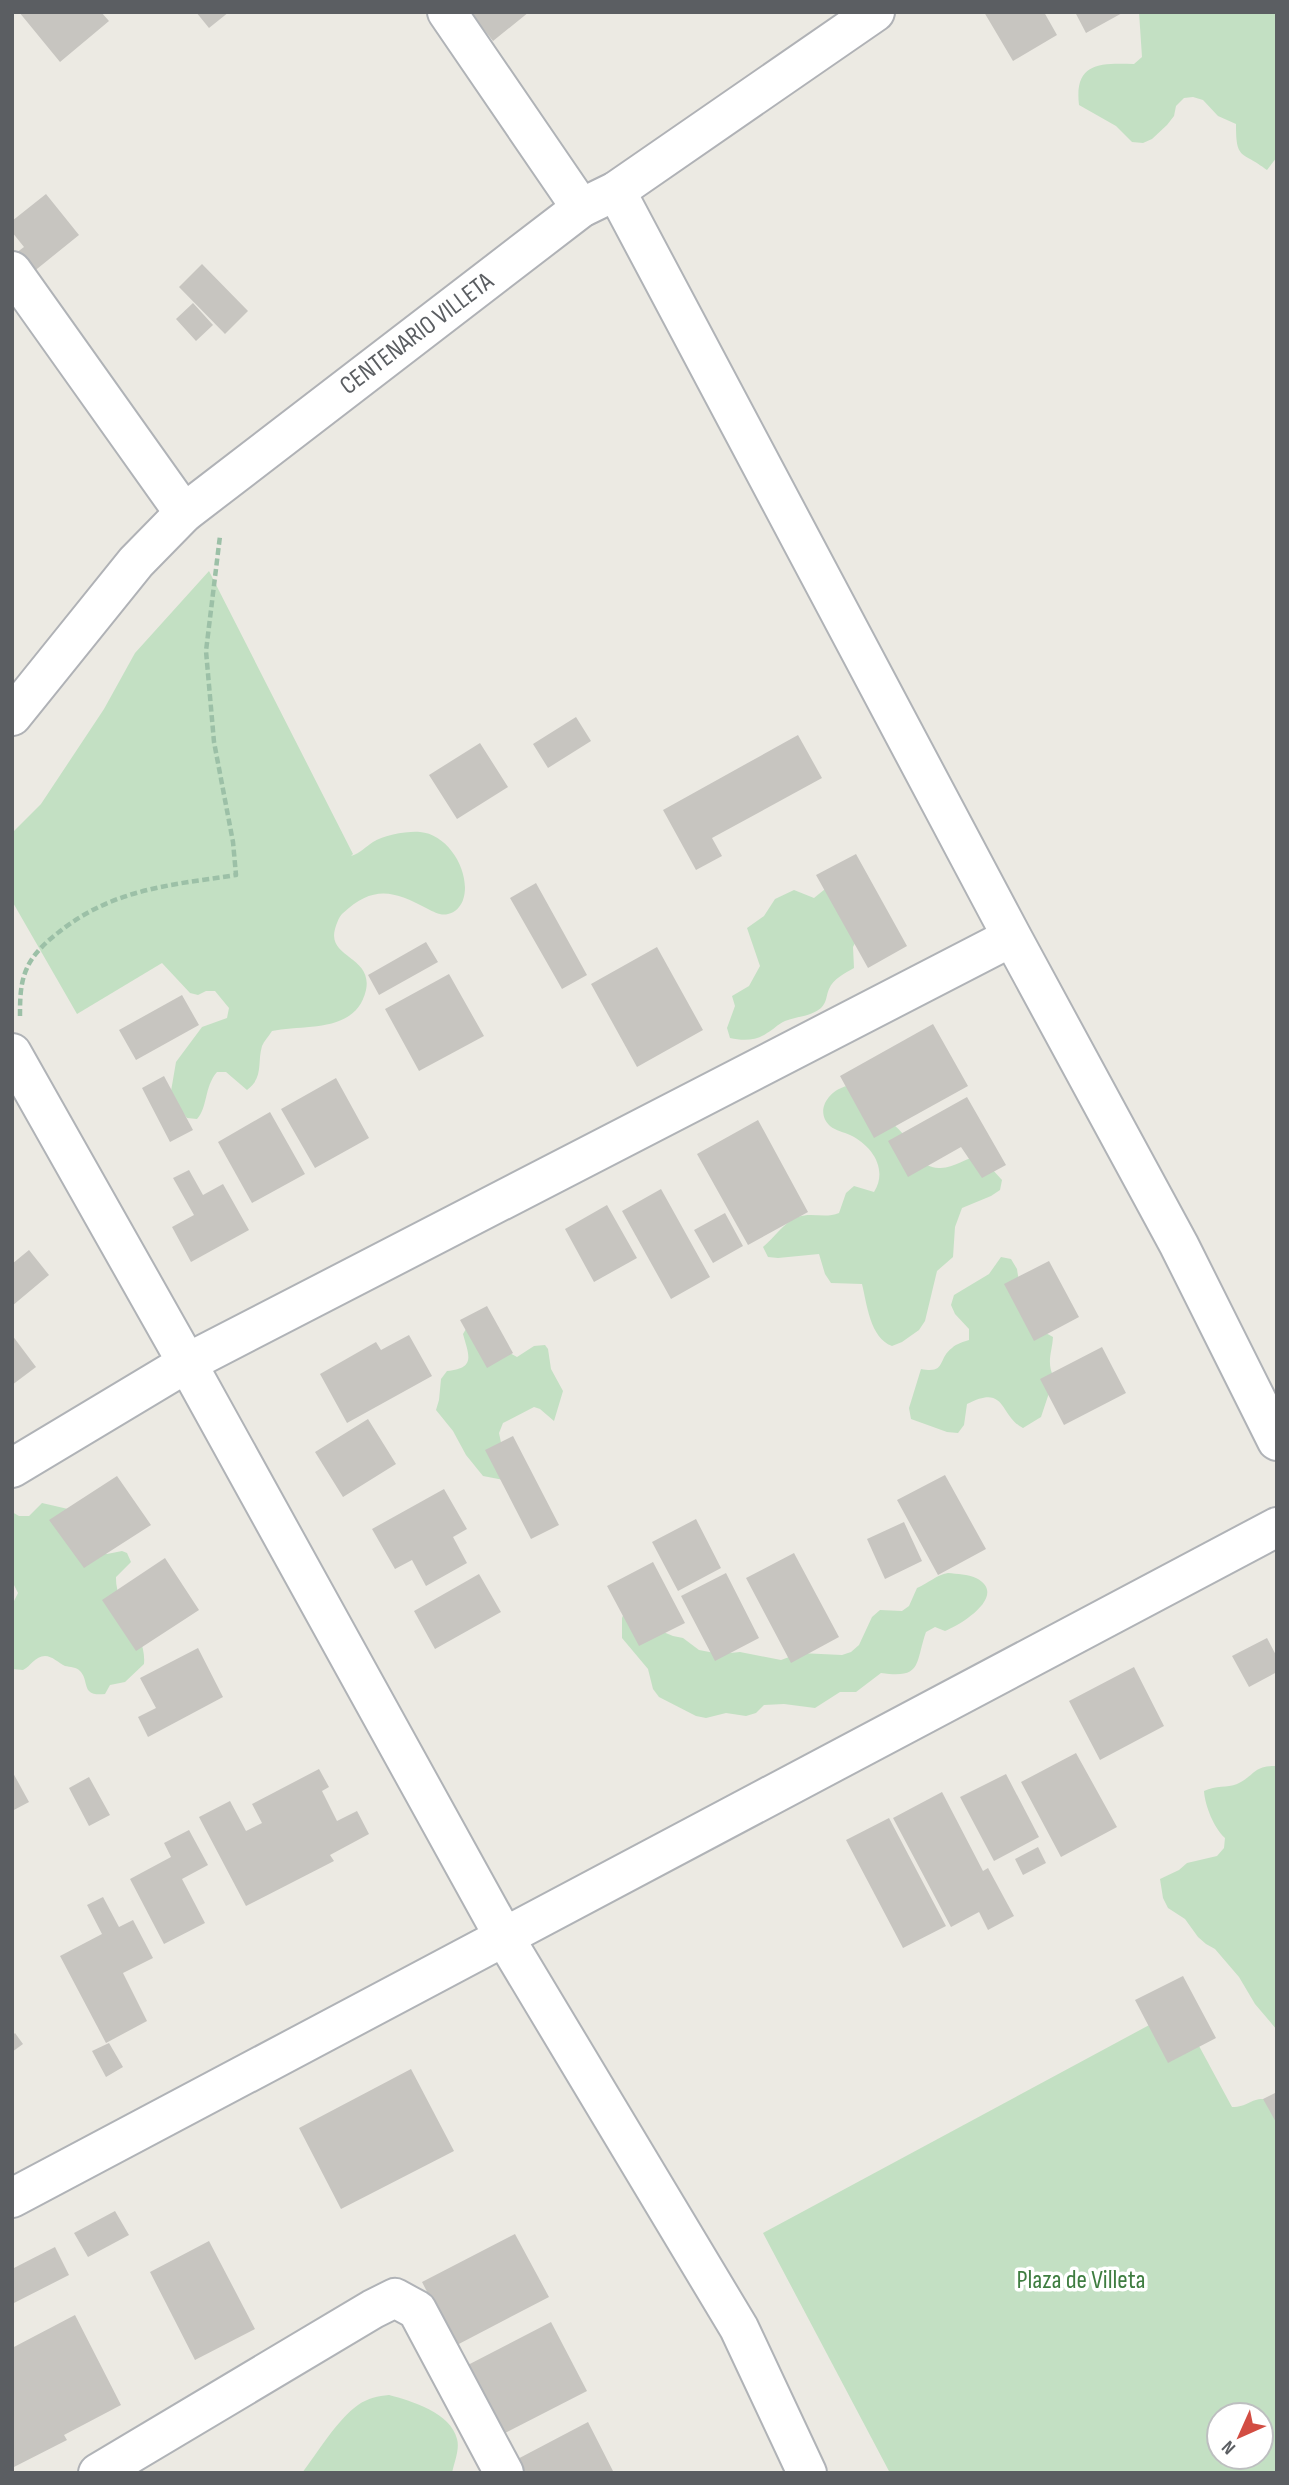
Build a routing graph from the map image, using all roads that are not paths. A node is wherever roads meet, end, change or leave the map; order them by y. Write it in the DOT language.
graph roads {
  1 [pos="447,12"];
  2 [pos="875,12"];
  3 [pos="616,191"];
  4 [pos="581,208"];
  5 [pos="12,271"];
  6 [pos="184,513"];
  7 [pos="12,716"];
  8 [pos="1012,937"];
  9 [pos="16,1039"];
  10 [pos="187,1363"];
  11 [pos="1277,1441"];
  12 [pos="12,1468"];
  13 [pos="1277,1527"];
  14 [pos="503,1936"];
  15 [pos="12,2198"];
  16 [pos="98,2473"];
  17 [pos="503,2473"];
  18 [pos="807,2473"];
  1 -- 4 [label="street"];
  2 -- 3 [label="street, CENTENARIO VILLETA"];
  3 -- 4 [label="street, CENTENARIO VILLETA"];
  3 -- 8 [label="street"];
  4 -- 6 [label="street, CENTENARIO VILLETA"];
  5 -- 6 [label="street"];
  6 -- 7 [label="street, CENTENARIO VILLETA"];
  8 -- 10 [label="street"];
  8 -- 11 [label="street"];
  9 -- 10 [label="street"];
  10 -- 12 [label="street"];
  10 -- 14 [label="street"];
  13 -- 14 [label="street"];
  14 -- 15 [label="street"];
  14 -- 18 [label="street"];
  16 -- 17 [label="street"];
}
